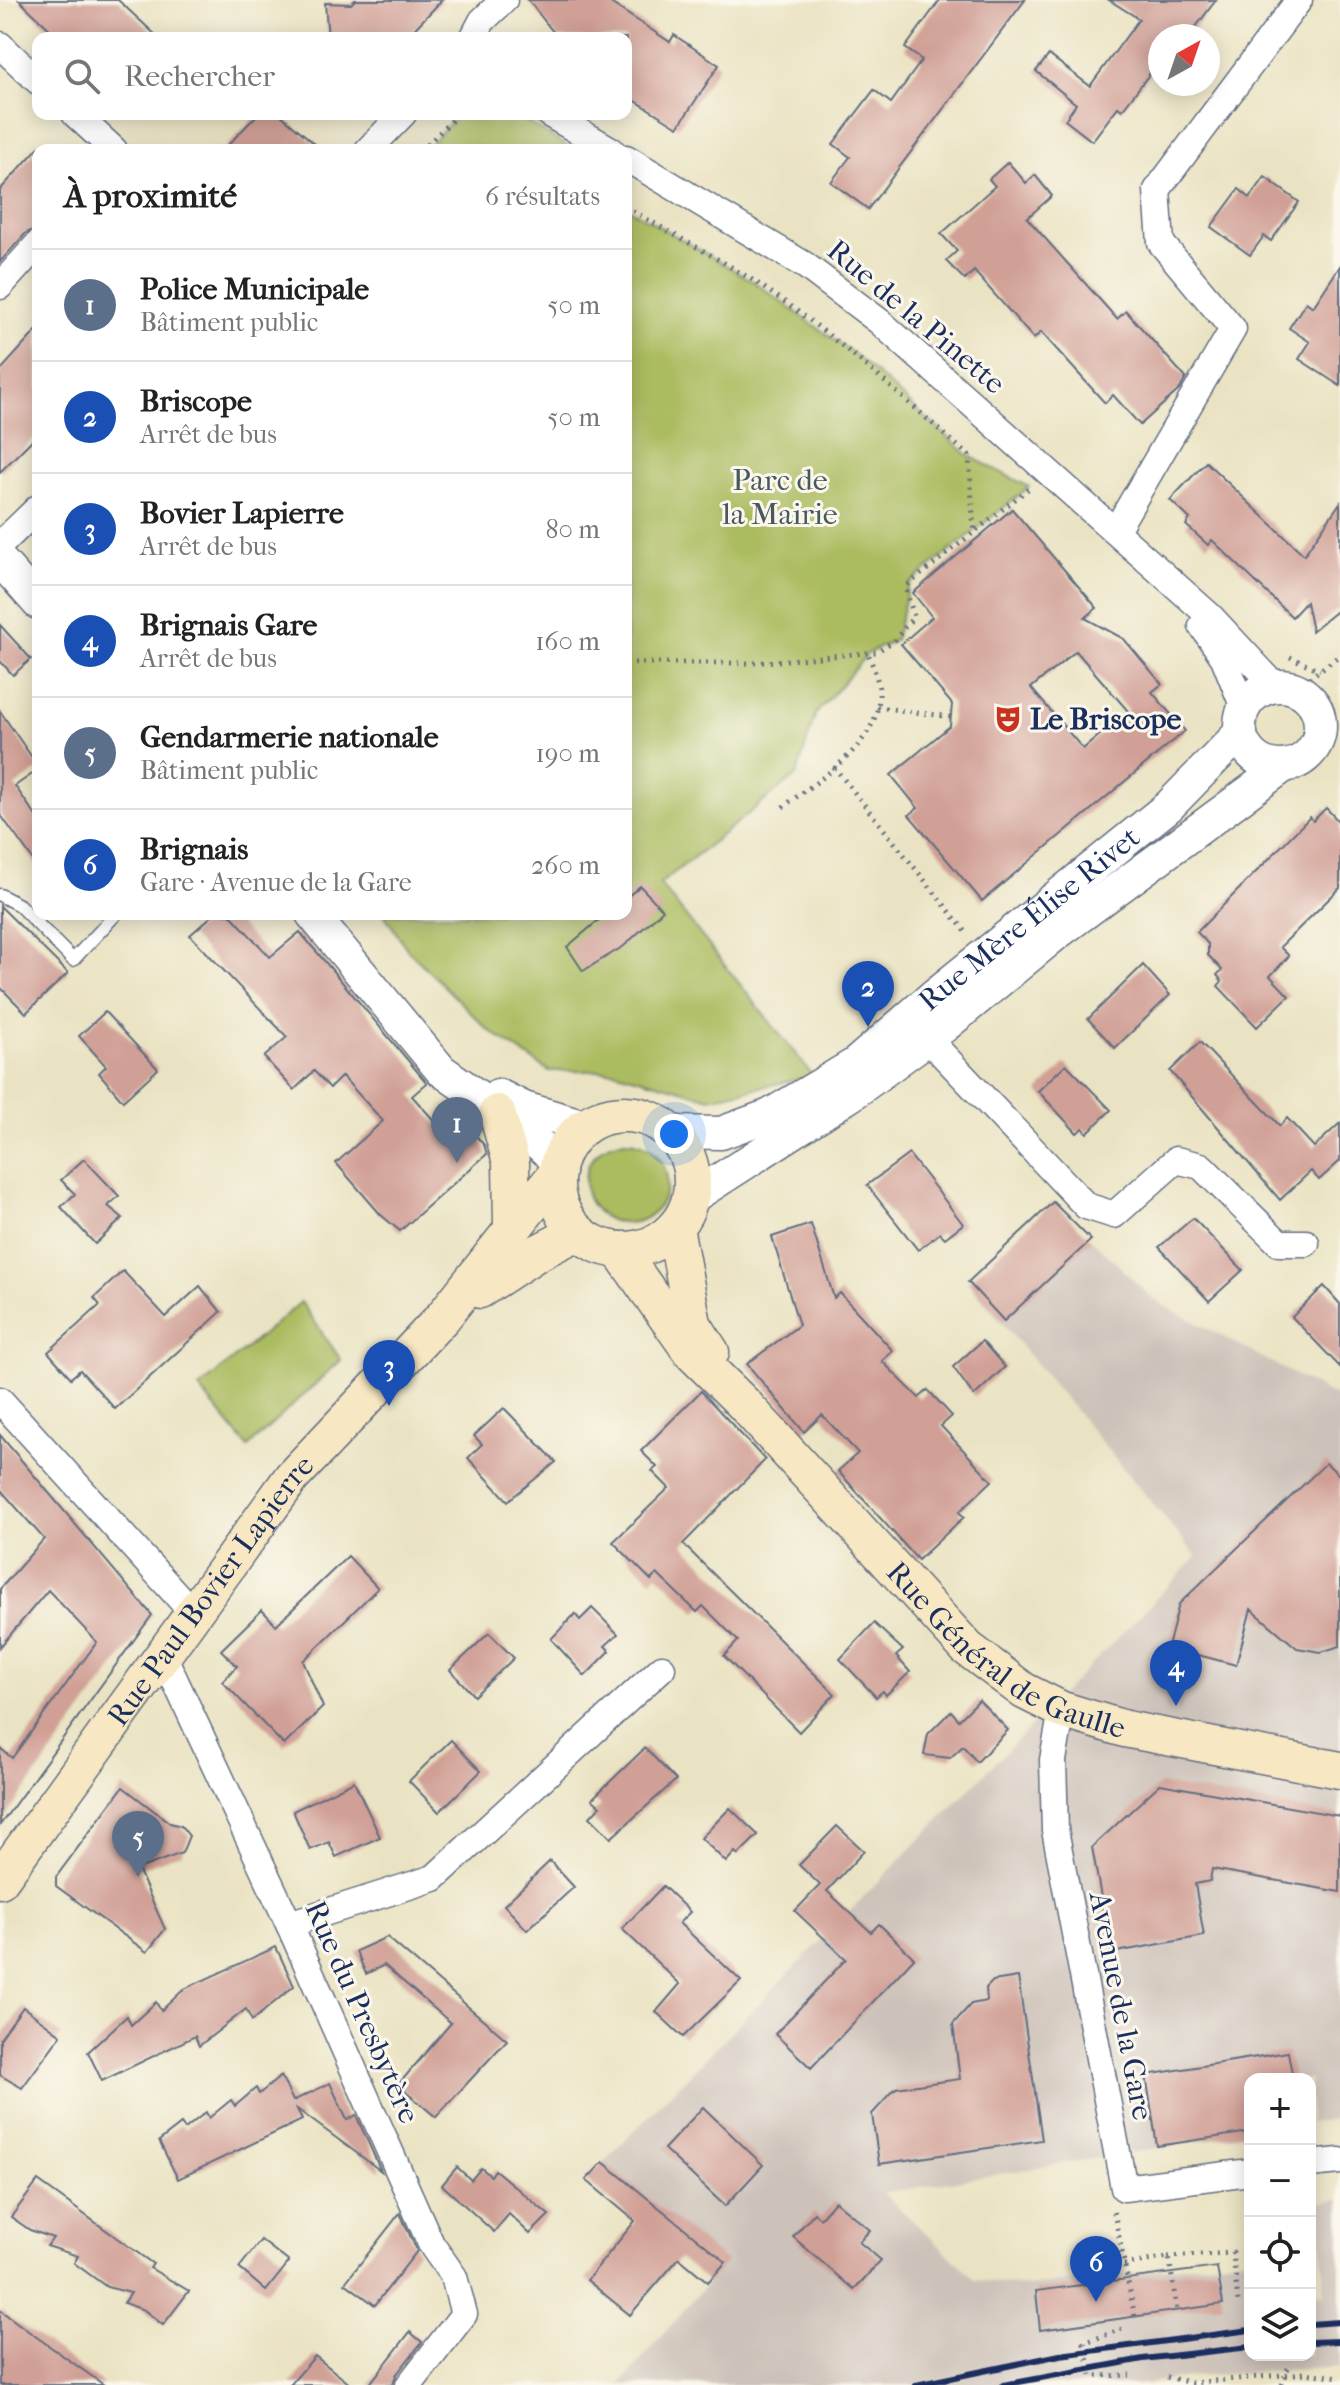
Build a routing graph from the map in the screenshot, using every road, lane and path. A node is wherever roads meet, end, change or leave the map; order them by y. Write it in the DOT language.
graph roads {
  1 [pos="504,0"];
  2 [pos="1299,0"];
  3 [pos="476,32"];
  4 [pos="0,45"];
  5 [pos="32,75"];
  6 [pos="82,120"];
  7 [pos="397,120"];
  8 [pos="452,120"];
  9 [pos="559,120"];
  10 [pos="108,144"];
  11 [pos="374,144"];
  12 [pos="428,144"];
  13 [pos="601,144"];
  14 [pos="632,162"];
  15 [pos="632,210"];
  16 [pos="32,251"];
  17 [pos="0,286"];
  18 [pos="1050,472"];
  19 [pos="32,514"];
  20 [pos="1116,530"];
  21 [pos="974,532"];
  22 [pos="0,545"];
  23 [pos="1144,556"];
  24 [pos="0,560"];
  25 [pos="32,596"];
  26 [pos="868,653"];
  27 [pos="1339,657"];
  28 [pos="632,663"];
  29 [pos="1285,687"];
  30 [pos="877,707"];
  31 [pos="1330,712"];
  32 [pos="951,717"];
  33 [pos="1243,720"];
  34 [pos="1340,752"];
  35 [pos="1293,763"];
  36 [pos="834,767"];
  37 [pos="783,807"];
  38 [pos="0,895"];
  39 [pos="32,918"];
  40 [pos="34,920"];
  41 [pos="110,920"];
  42 [pos="317,920"];
  43 [pos="984,956"];
  44 [pos="415,1035"];
  45 [pos="928,1039"];
  46 [pos="497,1113"];
  47 [pos="585,1126"];
  48 [pos="671,1132"];
  49 [pos="558,1167"];
  50 [pos="683,1213"];
  51 [pos="512,1225"];
  52 [pos="578,1232"];
  53 [pos="1306,1243"];
  54 [pos="619,1250"];
  55 [pos="443,1317"];
  56 [pos="0,1400"];
  57 [pos="744,1404"];
  58 [pos="193,1613"];
  59 [pos="163,1655"];
  60 [pos="662,1668"];
  61 [pos="1062,1710"];
  62 [pos="1340,1770"];
  63 [pos="0,1880"];
  64 [pos="289,1924"];
  65 [pos="1340,2161"];
  66 [pos="1316,2163"];
  67 [pos="1244,2173"];
  68 [pos="1113,2206"];
  69 [pos="1168,2257"];
  70 [pos="1124,2265"];
  71 [pos="1238,2302"];
  72 [pos="1177,2311"];
  73 [pos="1135,2317"];
  74 [pos="1122,2329"];
  75 [pos="1289,2365"];
  76 [pos="1130,2375"];
  77 [pos="1167,2377"];
  78 [pos="1340,2377"];
  79 [pos="1240,2382"];
  80 [pos="409,2385"];
  81 [pos="1282,2385"];
  1 -- 3 [label="street"];
  2 -- 20 [label="street"];
  4 -- 5 [label="street"];
  6 -- 10 [label="street"];
  7 -- 11 [label="street"];
  8 -- 12 [label="path"];
  9 -- 13 [label="street"];
  14 -- 18 [label="street, Rue de la Pinette"];
  15 -- 21 [label="path"];
  16 -- 17 [label="street"];
  18 -- 20 [label="street, Rue de la Pinette"];
  18 -- 21 [label="path"];
  19 -- 22 [label="street"];
  20 -- 23 [label="street, Rue de la Pinette"];
  21 -- 26 [label="path"];
  23 -- 29 [label="street, Rue de la Pinette"];
  23 -- 33 [label="street, Rue de la Pinette"];
  24 -- 25 [label="street"];
  26 -- 28 [label="path"];
  26 -- 30 [label="path"];
  27 -- 29 [label="path"];
  29 -- 31 [label="street"];
  29 -- 33 [label="street"];
  30 -- 32 [label="path"];
  30 -- 36 [label="path"];
  31 -- 35 [label="street"];
  33 -- 35 [label="street"];
  33 -- 43 [label="street, Rue Mère Élise Rivet"];
  34 -- 35 [label="street, Rue Mère Élise Rivet"];
  35 -- 45 [label="street, Rue Mère Élise Rivet"];
  36 -- 37 [label="path"];
  36 -- 43 [label="path"];
  38 -- 39 [label="lane"];
  40 -- 41 [label="lane"];
  42 -- 44 [label="street"];
  43 -- 48 [label="street, Rue Mère Élise Rivet"];
  44 -- 46 [label="street"];
  44 -- 47 [label="street"];
  45 -- 50 [label="street, Rue Mère Élise Rivet"];
  45 -- 53 [label="street, Rue Mère Élise Rivet"];
  46 -- 49 [label="street"];
  46 -- 51 [label="main road"];
  47 -- 48 [label="main road"];
  47 -- 49 [label="main road"];
  48 -- 50 [label="main road"];
  49 -- 51 [label="main road"];
  49 -- 52 [label="main road"];
  50 -- 54 [label="main road"];
  50 -- 57 [label="main road, Rue Général de Gaulle"];
  51 -- 55 [label="main road"];
  52 -- 54 [label="main road"];
  52 -- 55 [label="main road"];
  54 -- 57 [label="main road, Rue Général de Gaulle"];
  55 -- 58 [label="main road, Rue Paul Bovier Lapierre"];
  56 -- 58 [label="street"];
  57 -- 61 [label="main road, Rue Général de Gaulle"];
  58 -- 59 [label="main road, Rue Paul Bovier Lapierre"];
  59 -- 63 [label="main road, Rue Paul Bovier Lapierre"];
  59 -- 64 [label="street, Rue du Presbytère"];
  60 -- 64 [label="street"];
  61 -- 62 [label="main road, Rue Général de Gaulle"];
  61 -- 67 [label="street, Avenue de la Gare"];
  64 -- 80 [label="street, Rue du Presbytère"];
  65 -- 66 [label="street"];
  68 -- 70 [label="path"];
  69 -- 70 [label="path"];
  69 -- 71 [label="path"];
  69 -- 72 [label="path"];
  70 -- 73 [label="path"];
  74 -- 76 [label="path"];
  75 -- 81 [label="path"];
  77 -- 79 [label="path"];
  78 -- 79 [label="path"];
}
